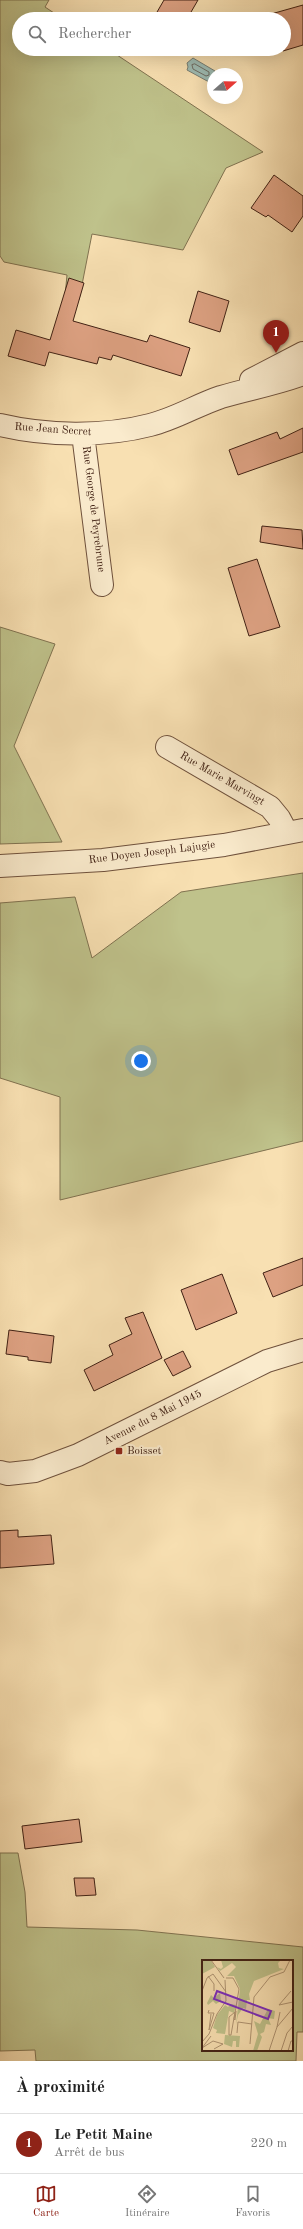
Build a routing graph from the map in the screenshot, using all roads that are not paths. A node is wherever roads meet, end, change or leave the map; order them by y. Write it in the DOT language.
graph roads {
  1 [pos="303,353"];
  2 [pos="303,374"];
  3 [pos="220,398"];
  4 [pos="0,425"];
  5 [pos="83,434"];
  6 [pos="102,585"];
  7 [pos="167,748"];
  8 [pos="295,832"];
  9 [pos="0,866"];
  10 [pos="303,1350"];
  11 [pos="0,1472"];
  1 -- 3 [label="street, Rue Jean Secret"];
  2 -- 3 [label="street, Rue Jean Secret"];
  3 -- 5 [label="street, Rue Jean Secret"];
  4 -- 5 [label="street, Rue Jean Secret"];
  5 -- 6 [label="street, Rue George de Peyrebrune"];
  7 -- 8 [label="street, Rue Marie Marvingt"];
  8 -- 9 [label="street, Rue Doyen Joseph Lajugie"];
  10 -- 11 [label="street, Avenue du 8 Mai 1945"];
}
